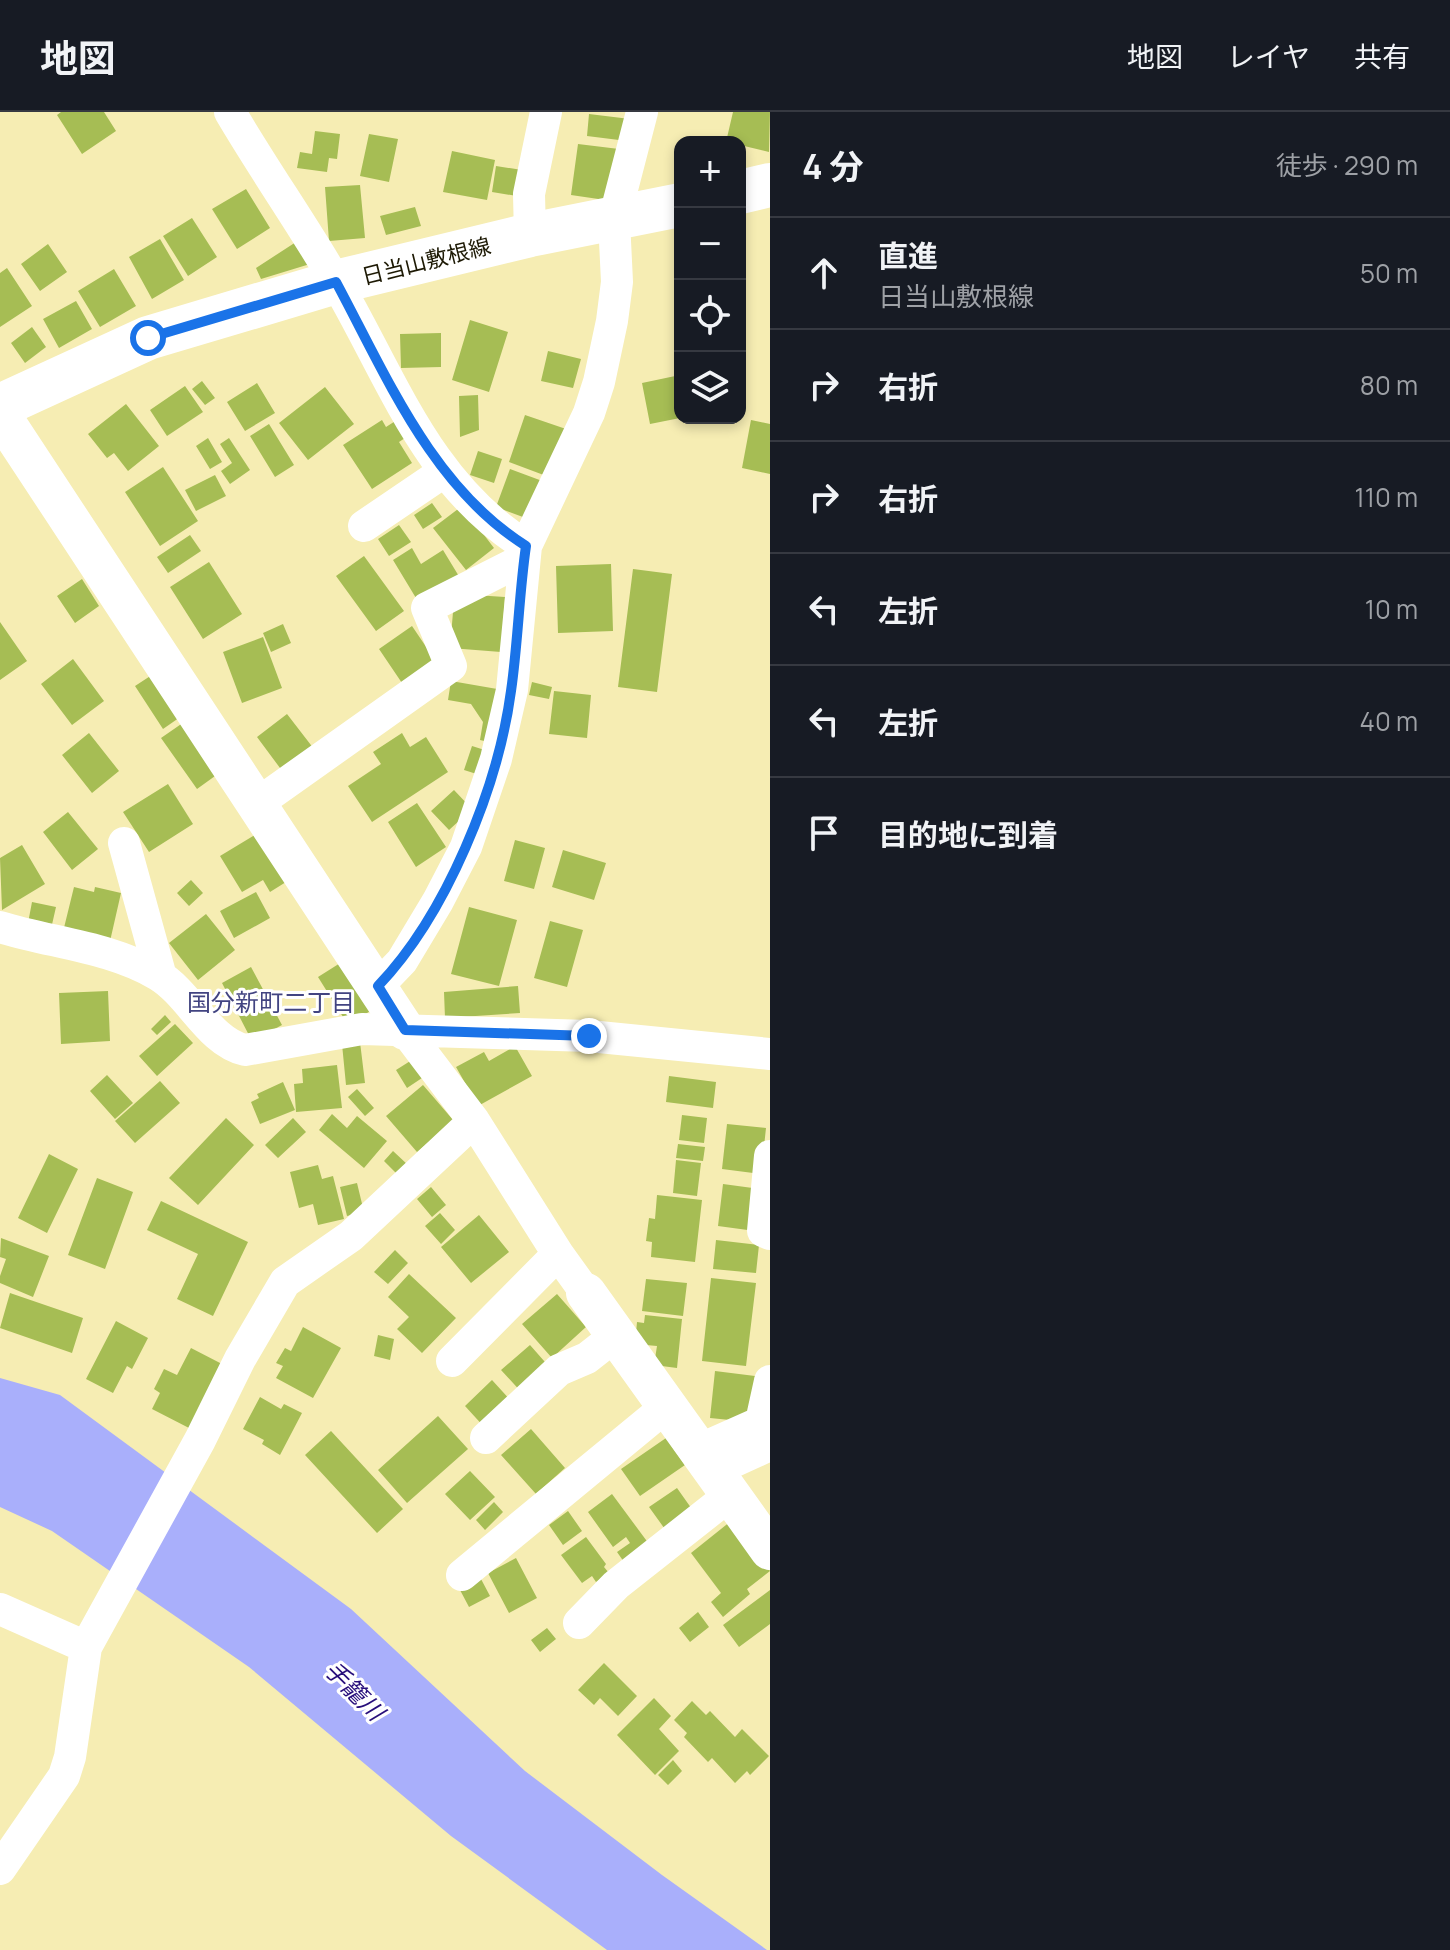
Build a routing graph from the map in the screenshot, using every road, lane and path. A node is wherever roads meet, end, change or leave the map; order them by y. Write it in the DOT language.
graph roads {
  1 [pos="230,112"];
  2 [pos="546,112"];
  3 [pos="642,112"];
  4 [pos="770,185"];
  5 [pos="746,191"];
  6 [pos="674,206"];
  7 [pos="614,220"];
  8 [pos="530,235"];
  9 [pos="336,282"];
  10 [pos="0,406"];
  11 [pos="0,414"];
  12 [pos="445,471"];
  13 [pos="364,526"];
  14 [pos="525,552"];
  15 [pos="258,803"];
  16 [pos="124,843"];
  17 [pos="0,927"];
  18 [pos="161,977"];
  19 [pos="378,986"];
  20 [pos="405,1030"];
  21 [pos="770,1054"];
  22 [pos="474,1121"];
  23 [pos="770,1156"];
  24 [pos="770,1234"];
  25 [pos="558,1254"];
  26 [pos="586,1293"];
  27 [pos="615,1336"];
  28 [pos="452,1361"];
  29 [pos="770,1381"];
  30 [pos="667,1406"];
  31 [pos="486,1438"];
  32 [pos="770,1445"];
  33 [pos="714,1472"];
  34 [pos="770,1550"];
  35 [pos="462,1575"];
  36 [pos="0,1609"];
  37 [pos="579,1623"];
  38 [pos="89,1640"];
  39 [pos="0,1869"];
  1 -- 9 [label="street"];
  2 -- 8 [label="street"];
  3 -- 7 [label="street"];
  4 -- 5 [label="main road"];
  6 -- 7 [label="main road, 日当山敷根線"];
  7 -- 8 [label="main road, 日当山敷根線"];
  7 -- 14 [label="street"];
  8 -- 9 [label="main road, 日当山敷根線"];
  9 -- 10 [label="main road, 日当山敷根線"];
  9 -- 12 [label="street"];
  11 -- 15 [label="street"];
  12 -- 13 [label="street"];
  12 -- 14 [label="street"];
  14 -- 15 [label="street"];
  14 -- 19 [label="street"];
  15 -- 19 [label="street"];
  16 -- 18 [label="street"];
  17 -- 18 [label="street"];
  18 -- 20 [label="street"];
  19 -- 20 [label="street"];
  20 -- 21 [label="street"];
  20 -- 22 [label="street"];
  22 -- 25 [label="street"];
  22 -- 38 [label="street"];
  23 -- 24 [label="street"];
  25 -- 26 [label="street"];
  25 -- 28 [label="street"];
  26 -- 27 [label="street"];
  27 -- 30 [label="street"];
  27 -- 31 [label="street"];
  29 -- 33 [label="street"];
  30 -- 33 [label="street"];
  30 -- 35 [label="street"];
  32 -- 33 [label="street"];
  33 -- 34 [label="street"];
  33 -- 37 [label="street"];
  36 -- 38 [label="street"];
  38 -- 39 [label="street"];
}
